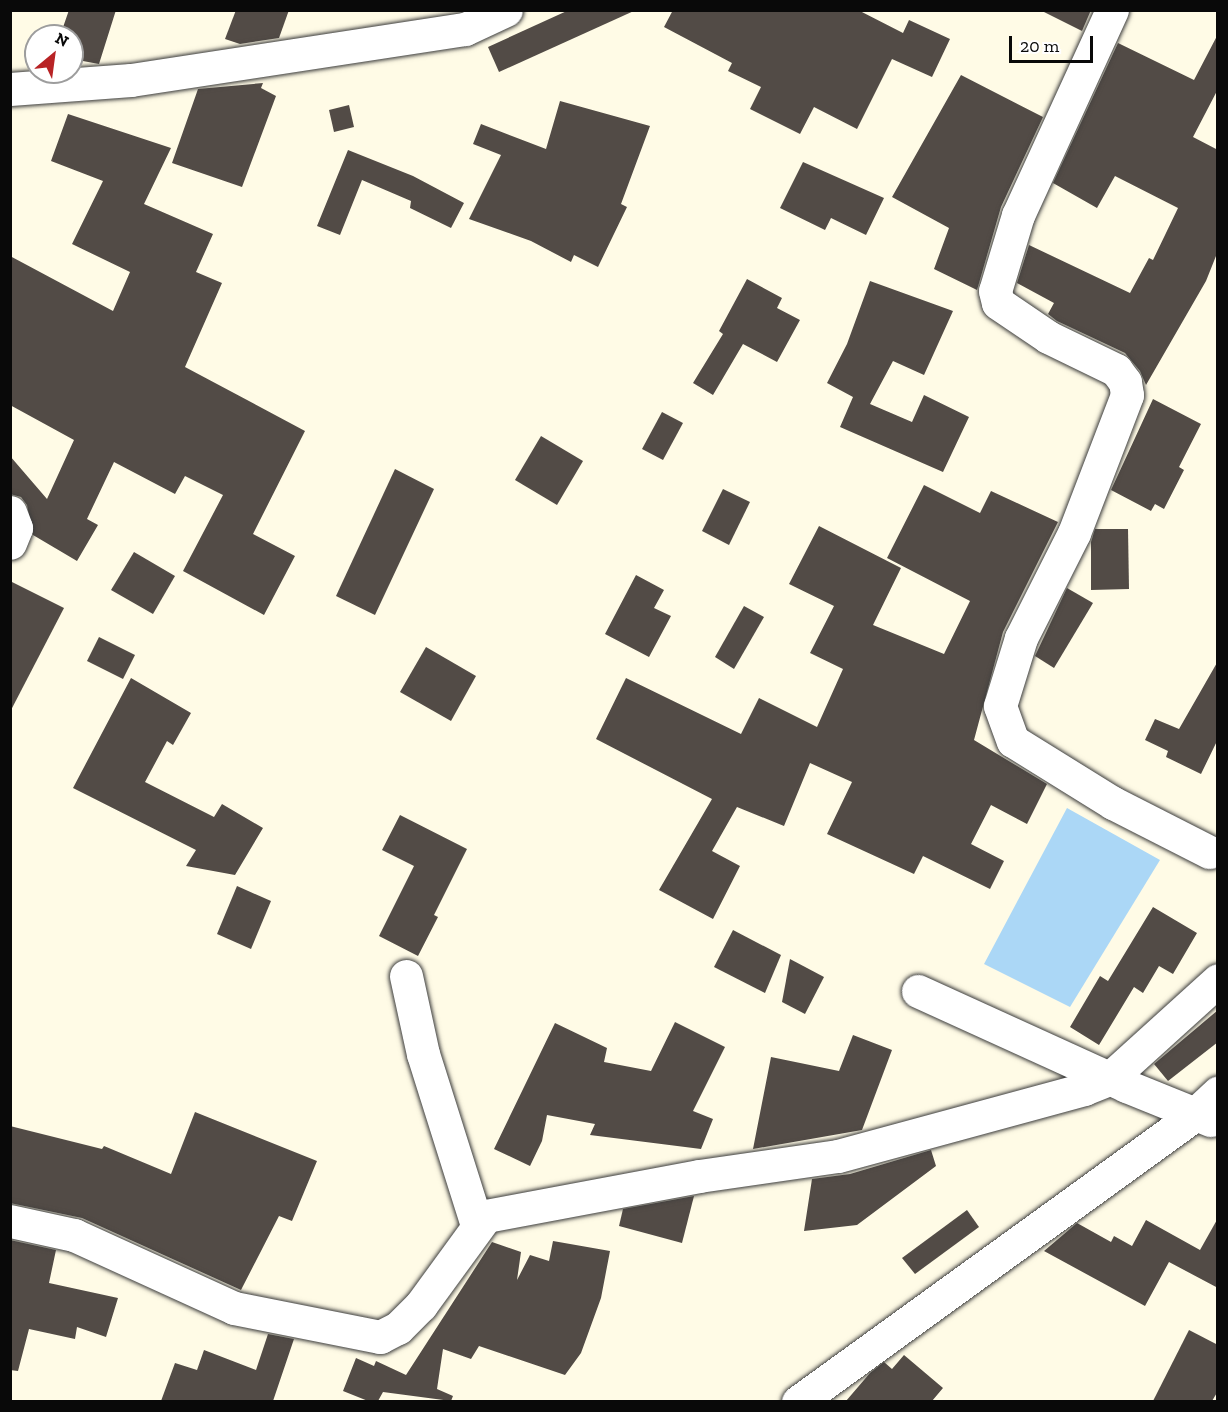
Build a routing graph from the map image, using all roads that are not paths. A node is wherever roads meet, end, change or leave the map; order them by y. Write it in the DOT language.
graph roads {
  1 [pos="506,10"];
  2 [pos="1112,10"];
  3 [pos="10,89"];
  4 [pos="10,512"];
  5 [pos="10,543"];
  6 [pos="1209,852"];
  7 [pos="406,976"];
  8 [pos="1218,980"];
  9 [pos="918,991"];
  10 [pos="1109,1079"];
  11 [pos="1218,1093"];
  12 [pos="1206,1119"];
  13 [pos="10,1221"];
  14 [pos="477,1225"];
  15 [pos="798,1401"];
  1 -- 3 [label="street"];
  2 -- 6 [label="street"];
  4 -- 5 [label="street"];
  7 -- 14 [label="street"];
  8 -- 10 [label="street"];
  9 -- 10 [label="street"];
  10 -- 12 [label="street"];
  10 -- 14 [label="street"];
  11 -- 12 [label="street"];
  12 -- 15 [label="street"];
  13 -- 14 [label="street"];
}
